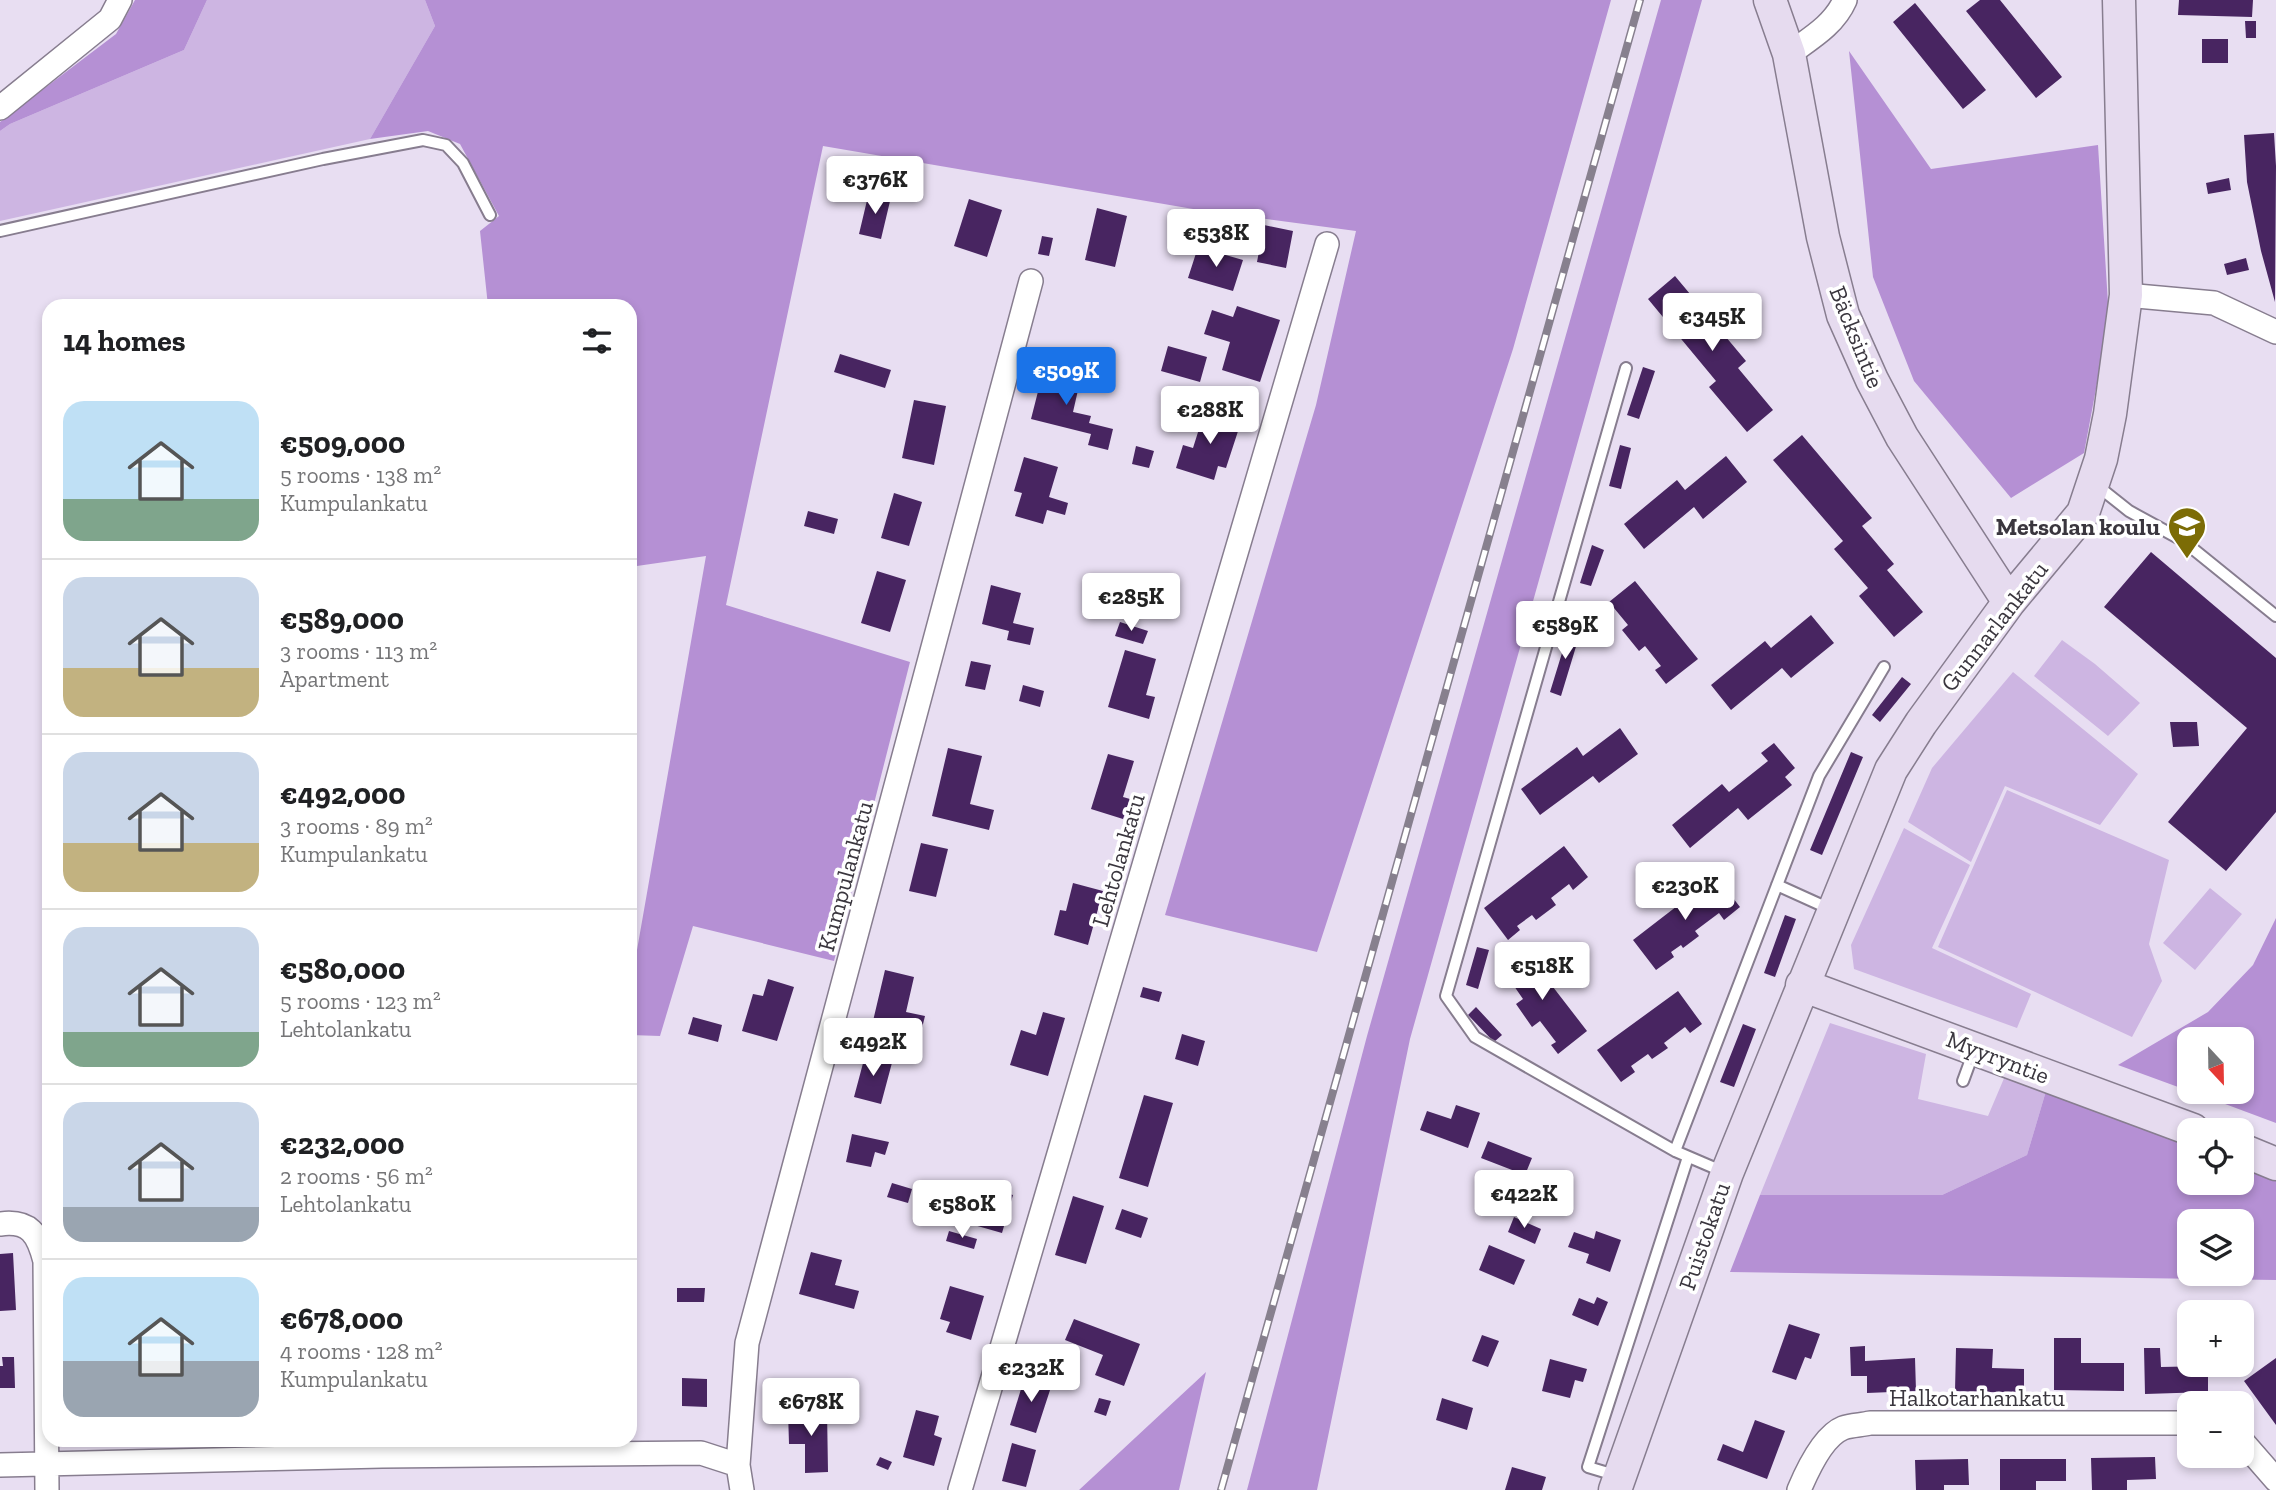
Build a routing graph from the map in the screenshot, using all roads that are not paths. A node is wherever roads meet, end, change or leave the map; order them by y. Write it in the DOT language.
graph roads {
  1 [pos="120,0"];
  2 [pos="1770,0"];
  3 [pos="1845,0"];
  4 [pos="2119,0"];
  5 [pos="1789,54"];
  6 [pos="0,108"];
  7 [pos="490,215"];
  8 [pos="0,232"];
  9 [pos="1327,244"];
  10 [pos="1031,281"];
  11 [pos="2126,295"];
  12 [pos="2276,332"];
  13 [pos="1626,368"];
  14 [pos="2093,483"];
  15 [pos="2010,603"];
  16 [pos="2276,616"];
  17 [pos="1884,667"];
  18 [pos="1777,885"];
  19 [pos="1833,910"];
  20 [pos="1802,985"];
  21 [pos="1975,1048"];
  22 [pos="1962,1081"];
  23 [pos="2177,1124"];
  24 [pos="1675,1151"];
  25 [pos="2254,1155"];
  26 [pos="1688,1157"];
  27 [pos="2276,1164"];
  28 [pos="1727,1172"];
  29 [pos="0,1224"];
  30 [pos="42,1248"];
  31 [pos="2177,1423"];
  32 [pos="48,1447"];
  33 [pos="2254,1455"];
  34 [pos="48,1463"];
  35 [pos="0,1465"];
  36 [pos="738,1465"];
  37 [pos="2276,1480"];
  38 [pos="1617,1483"];
  39 [pos="47,1490"];
  40 [pos="742,1490"];
  41 [pos="960,1490"];
  42 [pos="1799,1490"];
  1 -- 6 [label="street"];
  2 -- 5 [label="street, Bäcksintie"];
  3 -- 5 [label="street"];
  4 -- 11 [label="street, Gunnarlankatu"];
  5 -- 15 [label="street, Bäcksintie"];
  7 -- 8 [label="lane"];
  9 -- 41 [label="street, Lehtolankatu"];
  10 -- 36 [label="street, Kumpulankatu"];
  11 -- 12 [label="street"];
  11 -- 14 [label="street, Gunnarlankatu"];
  13 -- 24 [label="lane"];
  14 -- 15 [label="street, Gunnarlankatu"];
  14 -- 16 [label="lane"];
  15 -- 19 [label="street, Gunnarlankatu"];
  17 -- 18 [label="lane"];
  18 -- 19 [label="lane"];
  18 -- 24 [label="lane"];
  19 -- 20 [label="street, Gunnarlankatu"];
  20 -- 21 [label="street, Myyryntie"];
  20 -- 28 [label="street, Puistokatu"];
  21 -- 22 [label="lane"];
  21 -- 23 [label="street, Myyryntie"];
  24 -- 26 [label="lane"];
  25 -- 27 [label="street"];
  26 -- 28 [label="lane"];
  26 -- 38 [label="lane"];
  28 -- 38 [label="street, Puistokatu"];
  29 -- 30 [label="street"];
  31 -- 42 [label="street, Halkotarhankatu"];
  32 -- 34 [label="street"];
  33 -- 37 [label="street"];
  34 -- 35 [label="street"];
  34 -- 36 [label="street"];
  34 -- 39 [label="street"];
  36 -- 40 [label="street, Kumpulankatu"];
}
